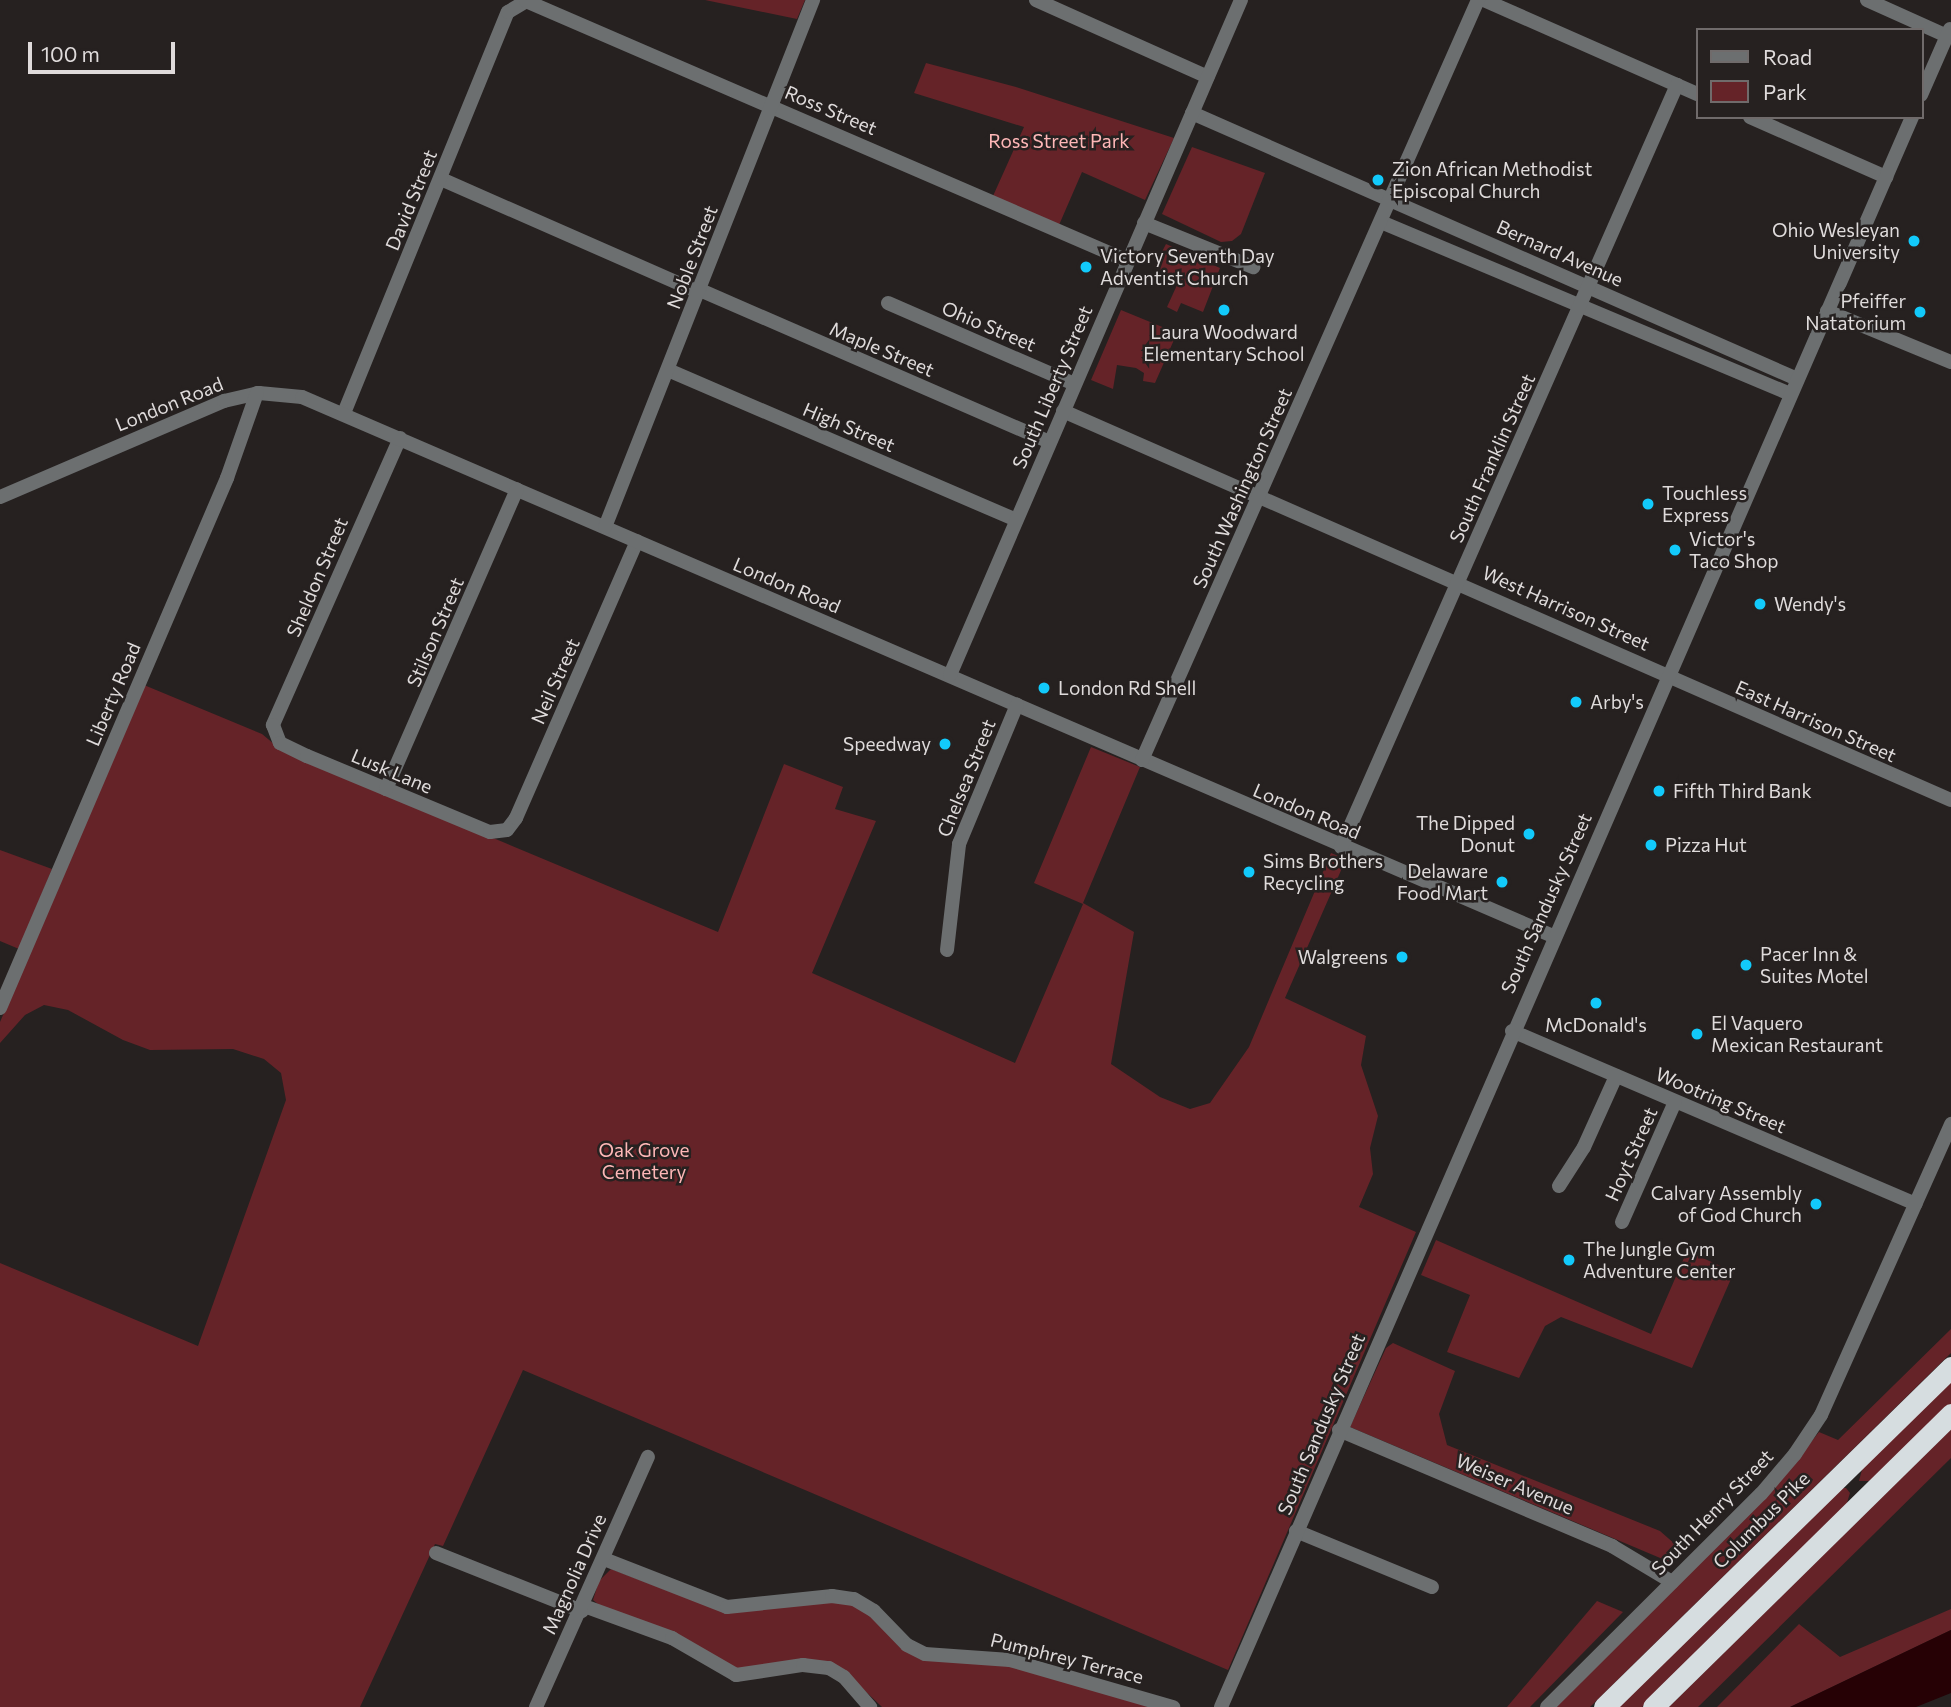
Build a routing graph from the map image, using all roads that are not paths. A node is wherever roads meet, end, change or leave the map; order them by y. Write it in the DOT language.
graph roads {
  1 [pos="813,0"];
  2 [pos="1036,0"];
  3 [pos="1241,0"];
  4 [pos="1478,0"];
  5 [pos="1484,0"];
  6 [pos="1867,0"];
  7 [pos="517,4"];
  8 [pos="1949,31"];
  9 [pos="1208,77"];
  10 [pos="1677,85"];
  11 [pos="1923,90"];
  12 [pos="1696,94"];
  13 [pos="771,106"];
  14 [pos="1192,113"];
  15 [pos="1755,119"];
  16 [pos="1911,119"];
  17 [pos="1886,177"];
  18 [pos="440,179"];
  19 [pos="1391,200"];
  20 [pos="1381,222"];
  21 [pos="1144,223"];
  22 [pos="1128,261"];
  23 [pos="1252,267"];
  24 [pos="1589,286"];
  25 [pos="699,291"];
  26 [pos="888,303"];
  27 [pos="1580,306"];
  28 [pos="1827,311"];
  29 [pos="1951,362"];
  30 [pos="668,370"];
  31 [pos="1797,379"];
  32 [pos="1074,384"];
  33 [pos="257,393"];
  34 [pos="1790,394"];
  35 [pos="1063,411"];
  36 [pos="344,413"];
  37 [pos="400,438"];
  38 [pos="1049,442"];
  39 [pos="517,489"];
  40 [pos="1261,495"];
  41 [pos="0,497"];
  42 [pos="1016,520"];
  43 [pos="605,527"];
  44 [pos="637,541"];
  45 [pos="1458,582"];
  46 [pos="950,675"];
  47 [pos="1667,675"];
  48 [pos="1017,705"];
  49 [pos="274,734"];
  50 [pos="1142,760"];
  51 [pos="386,789"];
  52 [pos="1951,800"];
  53 [pos="502,832"];
  54 [pos="1341,847"];
  55 [pos="1553,936"];
  56 [pos="947,950"];
  57 [pos="0,1008"];
  58 [pos="1512,1031"];
  59 [pos="1616,1076"];
  60 [pos="1675,1102"];
  61 [pos="1951,1124"];
  62 [pos="1559,1186"];
  63 [pos="1916,1203"];
  64 [pos="1622,1222"];
  65 [pos="1951,1367"];
  66 [pos="1951,1414"];
  67 [pos="1339,1430"];
  68 [pos="648,1457"];
  69 [pos="1296,1531"];
  70 [pos="436,1553"];
  71 [pos="604,1559"];
  72 [pos="1672,1582"];
  73 [pos="1432,1587"];
  74 [pos="583,1609"];
  75 [pos="536,1707"];
  76 [pos="870,1707"];
  77 [pos="1173,1707"];
  78 [pos="1220,1707"];
  79 [pos="1547,1707"];
  80 [pos="1604,1707"];
  81 [pos="1653,1707"];
  1 -- 13 [label="street, Noble Street"];
  2 -- 9 [label="street"];
  3 -- 9 [label="street, South Liberty Street"];
  4 -- 19 [label="street, South Washington Street"];
  5 -- 10 [label="street"];
  6 -- 8 [label="street"];
  7 -- 13 [label="street, Ross Street"];
  7 -- 18 [label="street, David Street"];
  8 -- 11 [label="street"];
  9 -- 14 [label="street, South Liberty Street"];
  10 -- 12 [label="street"];
  10 -- 24 [label="street, South Franklin Street"];
  13 -- 22 [label="street, Ross Street"];
  13 -- 25 [label="street, Noble Street"];
  14 -- 19 [label="street, Bernard Avenue"];
  14 -- 21 [label="street, South Liberty Street"];
  15 -- 17 [label="street"];
  16 -- 17 [label="street, South Sandusky Street"];
  17 -- 28 [label="street, South Sandusky Street"];
  18 -- 25 [label="street, Maple Street"];
  18 -- 36 [label="street, David Street"];
  19 -- 20 [label="street, South Washington Street"];
  19 -- 24 [label="street, Bernard Avenue"];
  20 -- 27 [label="street, Bernard Avenue"];
  20 -- 40 [label="street, South Washington Street"];
  21 -- 22 [label="street, South Liberty Street"];
  21 -- 23 [label="street"];
  22 -- 32 [label="street, South Liberty Street"];
  24 -- 27 [label="street, South Franklin Street"];
  24 -- 31 [label="street, Bernard Avenue"];
  25 -- 30 [label="street, Noble Street"];
  25 -- 38 [label="street, Maple Street"];
  26 -- 32 [label="street, Ohio Street"];
  27 -- 34 [label="street, Bernard Avenue"];
  27 -- 45 [label="street, South Franklin Street"];
  28 -- 29 [label="street"];
  28 -- 31 [label="street, South Sandusky Street"];
  30 -- 42 [label="street, High Street"];
  30 -- 43 [label="street, Noble Street"];
  31 -- 34 [label="street, South Sandusky Street"];
  32 -- 35 [label="street, South Liberty Street"];
  33 -- 36 [label="street, London Road"];
  33 -- 41 [label="street, London Road"];
  33 -- 57 [label="street, Liberty Road"];
  34 -- 47 [label="street, South Sandusky Street"];
  35 -- 38 [label="street, South Liberty Street"];
  35 -- 40 [label="street, West Harrison Street"];
  36 -- 37 [label="street, London Road"];
  37 -- 39 [label="street, London Road"];
  37 -- 49 [label="street, Sheldon Street"];
  38 -- 42 [label="street, South Liberty Street"];
  39 -- 43 [label="street, London Road"];
  39 -- 51 [label="street, Stilson Street"];
  40 -- 45 [label="street, West Harrison Street"];
  40 -- 50 [label="street, South Washington Street"];
  42 -- 46 [label="street, South Liberty Street"];
  43 -- 44 [label="street, London Road"];
  44 -- 46 [label="street, London Road"];
  44 -- 53 [label="street, Neil Street"];
  45 -- 47 [label="street, West Harrison Street"];
  45 -- 54 [label="street, South Franklin Street"];
  46 -- 48 [label="street, London Road"];
  47 -- 52 [label="street, East Harrison Street"];
  47 -- 55 [label="street, South Sandusky Street"];
  48 -- 50 [label="street, London Road"];
  48 -- 56 [label="street, Chelsea Street"];
  49 -- 51 [label="street, Lusk Lane"];
  50 -- 54 [label="street, London Road"];
  51 -- 53 [label="street, Lusk Lane"];
  54 -- 55 [label="street, London Road"];
  55 -- 58 [label="street, South Sandusky Street"];
  58 -- 59 [label="street, Wootring Street"];
  58 -- 67 [label="street, South Sandusky Street"];
  59 -- 60 [label="street, Wootring Street"];
  59 -- 62 [label="street"];
  60 -- 63 [label="street, Wootring Street"];
  60 -- 64 [label="street, Hoyt Street"];
  61 -- 63 [label="street, South Henry Street"];
  63 -- 72 [label="street, South Henry Street"];
  65 -- 80 [label="highway, Columbus Pike"];
  66 -- 81 [label="highway"];
  67 -- 69 [label="street, South Sandusky Street"];
  67 -- 72 [label="street, Weiser Avenue"];
  68 -- 71 [label="street, Magnolia Drive"];
  69 -- 73 [label="street"];
  69 -- 78 [label="street, South Sandusky Street"];
  70 -- 74 [label="street"];
  71 -- 74 [label="street, Magnolia Drive"];
  71 -- 77 [label="street, Pumphrey Terrace"];
  72 -- 79 [label="street, South Henry Street"];
  74 -- 75 [label="street, Magnolia Drive"];
  74 -- 76 [label="street"];
}
